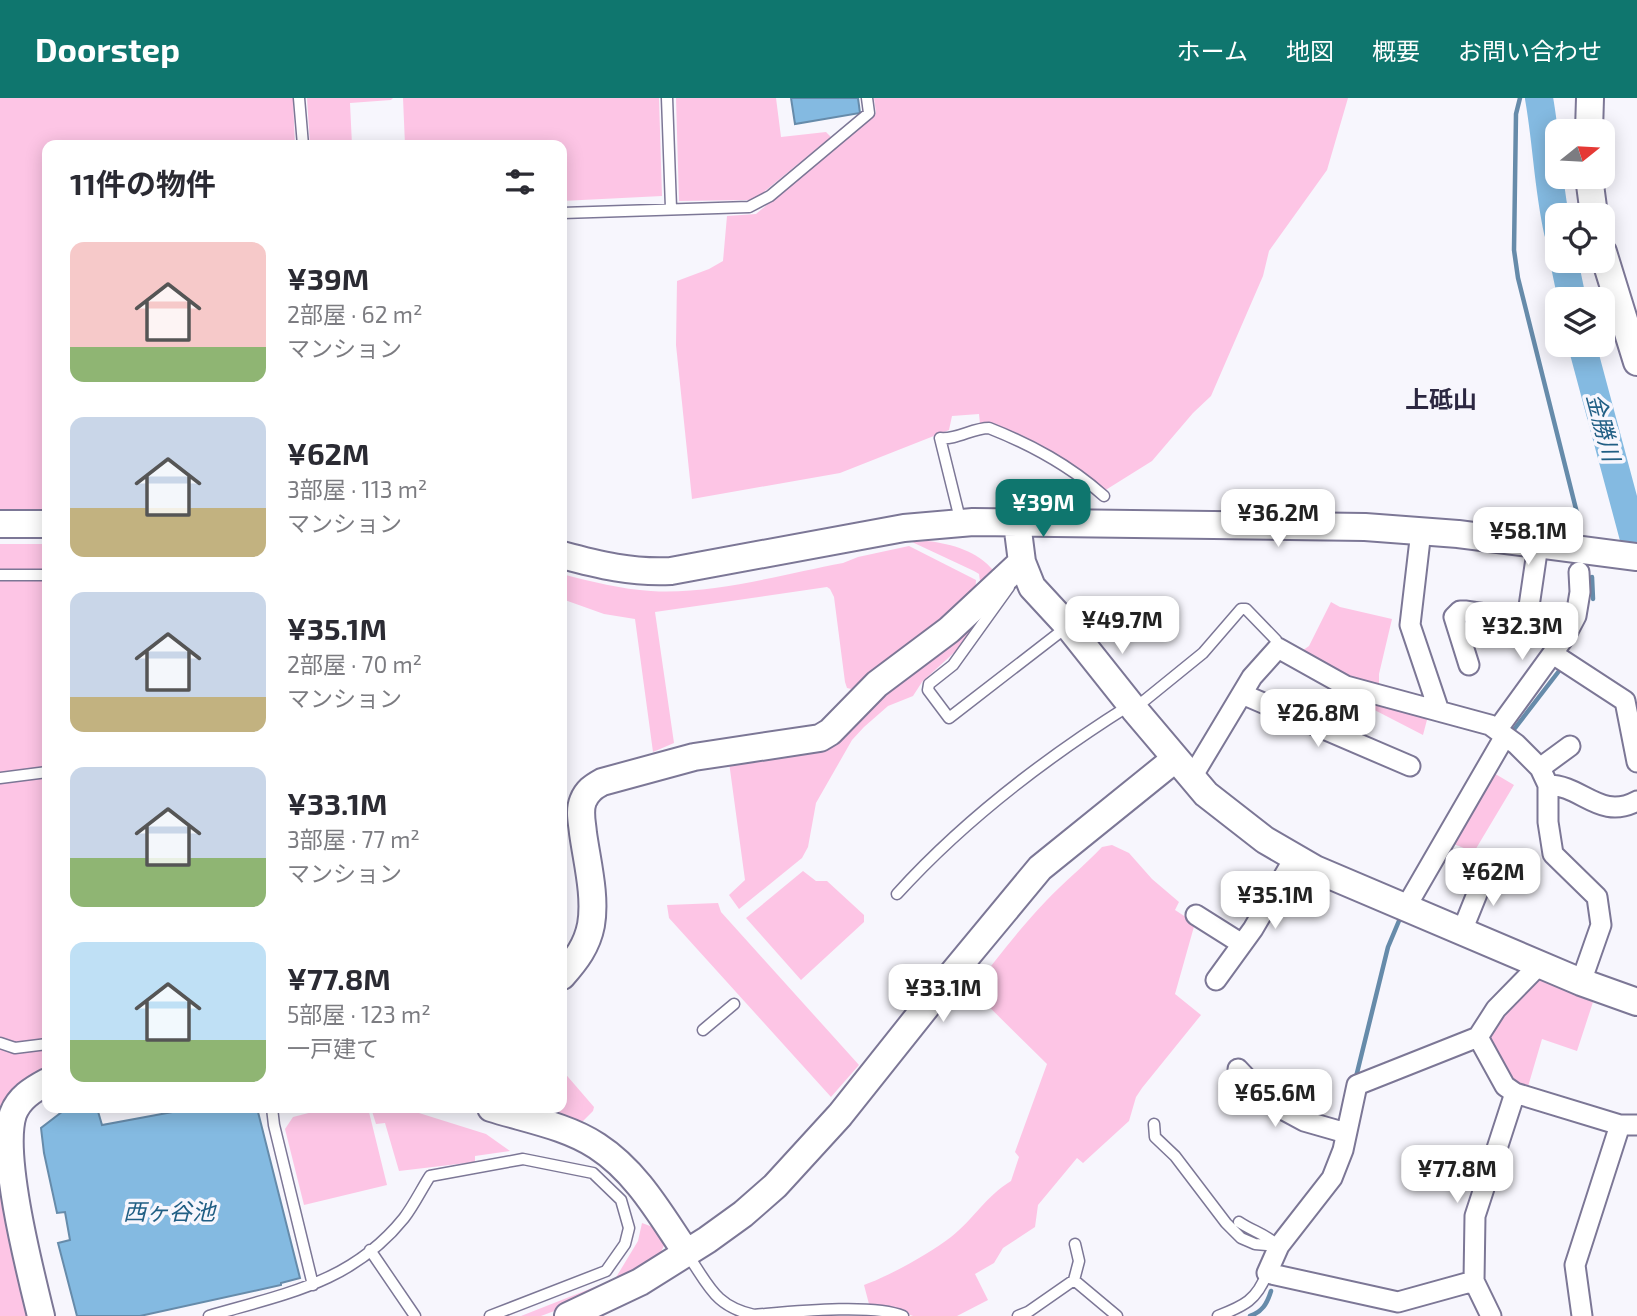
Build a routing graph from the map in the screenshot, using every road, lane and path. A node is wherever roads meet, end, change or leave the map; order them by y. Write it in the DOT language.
graph roads {
  1 [pos="299,98"];
  2 [pos="667,98"];
  3 [pos="867,98"];
  4 [pos="1590,98"];
  5 [pos="1589,119"];
  6 [pos="303,140"];
  7 [pos="671,208"];
  8 [pos="567,213"];
  9 [pos="1609,273"];
  10 [pos="1637,362"];
  11 [pos="1104,496"];
  12 [pos="961,523"];
  13 [pos="1017,523"];
  14 [pos="0,524"];
  15 [pos="42,524"];
  16 [pos="1421,531"];
  17 [pos="1538,545"];
  18 [pos="567,556"];
  19 [pos="1637,558"];
  20 [pos="1015,569"];
  21 [pos="1579,572"];
  22 [pos="0,575"];
  23 [pos="42,575"];
  24 [pos="1068,626"];
  25 [pos="1278,648"];
  26 [pos="1552,654"];
  27 [pos="1469,665"];
  28 [pos="1242,694"];
  29 [pos="1132,707"];
  30 [pos="1439,711"];
  31 [pos="1501,733"];
  32 [pos="1570,746"];
  33 [pos="1637,762"];
  34 [pos="1410,766"];
  35 [pos="1184,768"];
  36 [pos="42,773"];
  37 [pos="1544,777"];
  38 [pos="0,778"];
  39 [pos="1637,801"];
  40 [pos="1295,857"];
  41 [pos="1487,869"];
  42 [pos="897,894"];
  43 [pos="1406,907"];
  44 [pos="1196,915"];
  45 [pos="1462,931"];
  46 [pos="1242,944"];
  47 [pos="1540,964"];
  48 [pos="567,970"];
  49 [pos="1216,980"];
  50 [pos="1581,982"];
  51 [pos="1637,1002"];
  52 [pos="734,1004"];
  53 [pos="703,1030"];
  54 [pos="1478,1037"];
  55 [pos="0,1043"];
  56 [pos="42,1045"];
  57 [pos="1238,1069"];
  58 [pos="42,1085"];
  59 [pos="1515,1093"];
  60 [pos="273,1113"];
  61 [pos="507,1113"];
  62 [pos="1154,1124"];
  63 [pos="1628,1125"];
  64 [pos="1346,1133"];
  65 [pos="1239,1222"];
  66 [pos="1075,1244"];
  67 [pos="1279,1246"];
  68 [pos="370,1250"];
  69 [pos="686,1252"];
  70 [pos="1267,1273"];
  71 [pos="1074,1280"];
  72 [pos="1474,1281"];
  73 [pos="313,1285"];
  74 [pos="41,1316"];
  75 [pos="209,1316"];
  76 [pos="415,1316"];
  77 [pos="490,1316"];
  78 [pos="568,1316"];
  79 [pos="903,1316"];
  80 [pos="1018,1316"];
  81 [pos="1116,1316"];
  82 [pos="1218,1316"];
  83 [pos="1491,1316"];
  84 [pos="1582,1316"];
  1 -- 6 [label="lane"];
  2 -- 7 [label="lane"];
  3 -- 7 [label="lane"];
  4 -- 5 [label="street"];
  7 -- 8 [label="lane"];
  9 -- 10 [label="street"];
  11 -- 12 [label="lane"];
  12 -- 13 [label="street"];
  12 -- 18 [label="street"];
  13 -- 16 [label="street"];
  13 -- 20 [label="street"];
  14 -- 15 [label="street"];
  16 -- 17 [label="street"];
  16 -- 30 [label="street"];
  17 -- 19 [label="street"];
  17 -- 27 [label="street"];
  20 -- 24 [label="street"];
  20 -- 24 [label="lane"];
  20 -- 48 [label="street"];
  21 -- 26 [label="street"];
  22 -- 23 [label="lane"];
  24 -- 29 [label="street"];
  25 -- 28 [label="street"];
  25 -- 29 [label="lane"];
  25 -- 30 [label="street"];
  26 -- 31 [label="street"];
  26 -- 33 [label="street"];
  28 -- 34 [label="street"];
  28 -- 35 [label="street"];
  29 -- 35 [label="street"];
  29 -- 42 [label="lane"];
  30 -- 31 [label="street"];
  31 -- 37 [label="street"];
  31 -- 43 [label="street"];
  32 -- 37 [label="street"];
  35 -- 40 [label="street"];
  35 -- 69 [label="street"];
  36 -- 38 [label="lane"];
  37 -- 39 [label="street"];
  37 -- 50 [label="street"];
  40 -- 43 [label="street"];
  40 -- 46 [label="street"];
  41 -- 45 [label="street"];
  43 -- 45 [label="street"];
  44 -- 46 [label="street"];
  45 -- 47 [label="street"];
  46 -- 49 [label="street"];
  47 -- 50 [label="street"];
  47 -- 54 [label="street"];
  50 -- 51 [label="street"];
  52 -- 53 [label="lane"];
  54 -- 59 [label="street"];
  54 -- 64 [label="street"];
  55 -- 56 [label="lane"];
  57 -- 64 [label="street"];
  58 -- 74 [label="street"];
  59 -- 63 [label="street"];
  59 -- 72 [label="street"];
  60 -- 73 [label="lane"];
  61 -- 69 [label="street"];
  62 -- 67 [label="lane"];
  63 -- 84 [label="street"];
  64 -- 67 [label="street"];
  65 -- 67 [label="lane"];
  66 -- 71 [label="lane"];
  67 -- 70 [label="street"];
  68 -- 73 [label="lane"];
  68 -- 76 [label="lane"];
  68 -- 77 [label="lane"];
  69 -- 78 [label="street"];
  69 -- 79 [label="lane"];
  70 -- 72 [label="street"];
  70 -- 82 [label="lane"];
  71 -- 80 [label="lane"];
  71 -- 81 [label="lane"];
  72 -- 83 [label="street"];
  73 -- 75 [label="lane"];
}
